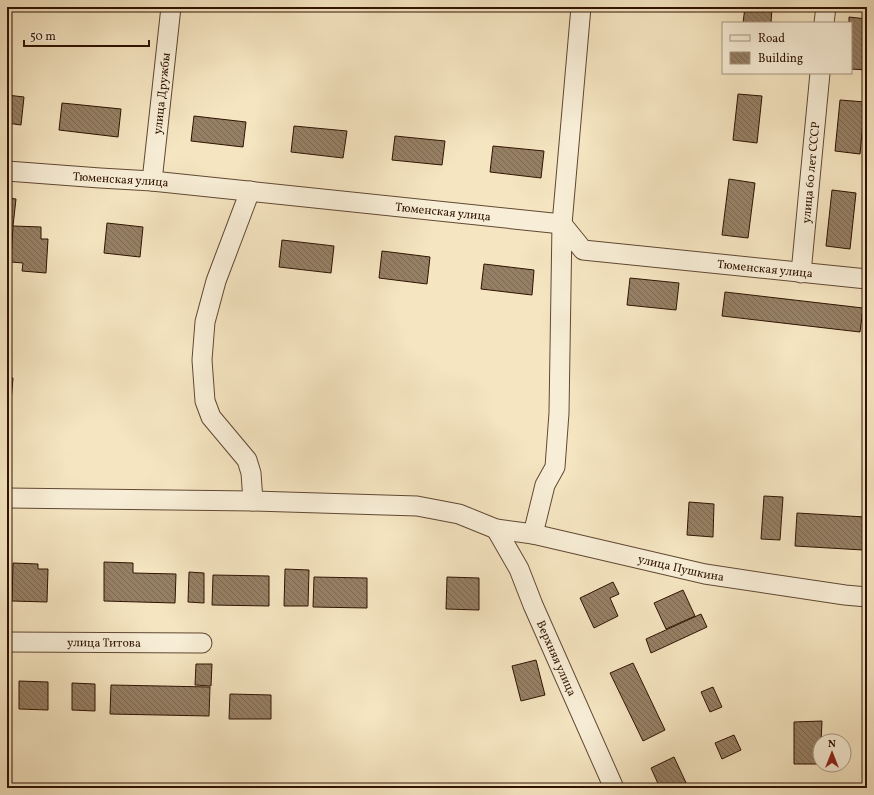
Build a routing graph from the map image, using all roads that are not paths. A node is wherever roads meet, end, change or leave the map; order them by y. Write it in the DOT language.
graph roads {
  1 [pos="171,7"];
  2 [pos="581,7"];
  3 [pos="826,7"];
  4 [pos="824,22"];
  5 [pos="820,74"];
  6 [pos="7,172"];
  7 [pos="152,181"];
  8 [pos="250,191"];
  9 [pos="562,224"];
  10 [pos="801,273"];
  11 [pos="867,279"];
  12 [pos="7,498"];
  13 [pos="253,501"];
  14 [pos="496,529"];
  15 [pos="533,534"];
  16 [pos="867,597"];
  17 [pos="7,642"];
  18 [pos="202,643"];
  19 [pos="614,788"];
  1 -- 7 [label="street, улица Дружбы"];
  2 -- 9 [label="street"];
  3 -- 4 [label="street"];
  5 -- 10 [label="street, улица 60 лет СССР"];
  6 -- 7 [label="street, Тюменская улица"];
  7 -- 8 [label="street, Тюменская улица"];
  8 -- 9 [label="street, Тюменская улица"];
  8 -- 13 [label="street"];
  9 -- 10 [label="street, Тюменская улица"];
  9 -- 15 [label="street"];
  10 -- 11 [label="street, Тюменская улица"];
  12 -- 13 [label="street, улица Пушкина"];
  13 -- 14 [label="street, улица Пушкина"];
  14 -- 15 [label="street, улица Пушкина"];
  14 -- 19 [label="street, Верхняя улица"];
  15 -- 16 [label="street, улица Пушкина"];
  17 -- 18 [label="street, улица Титова"];
}
